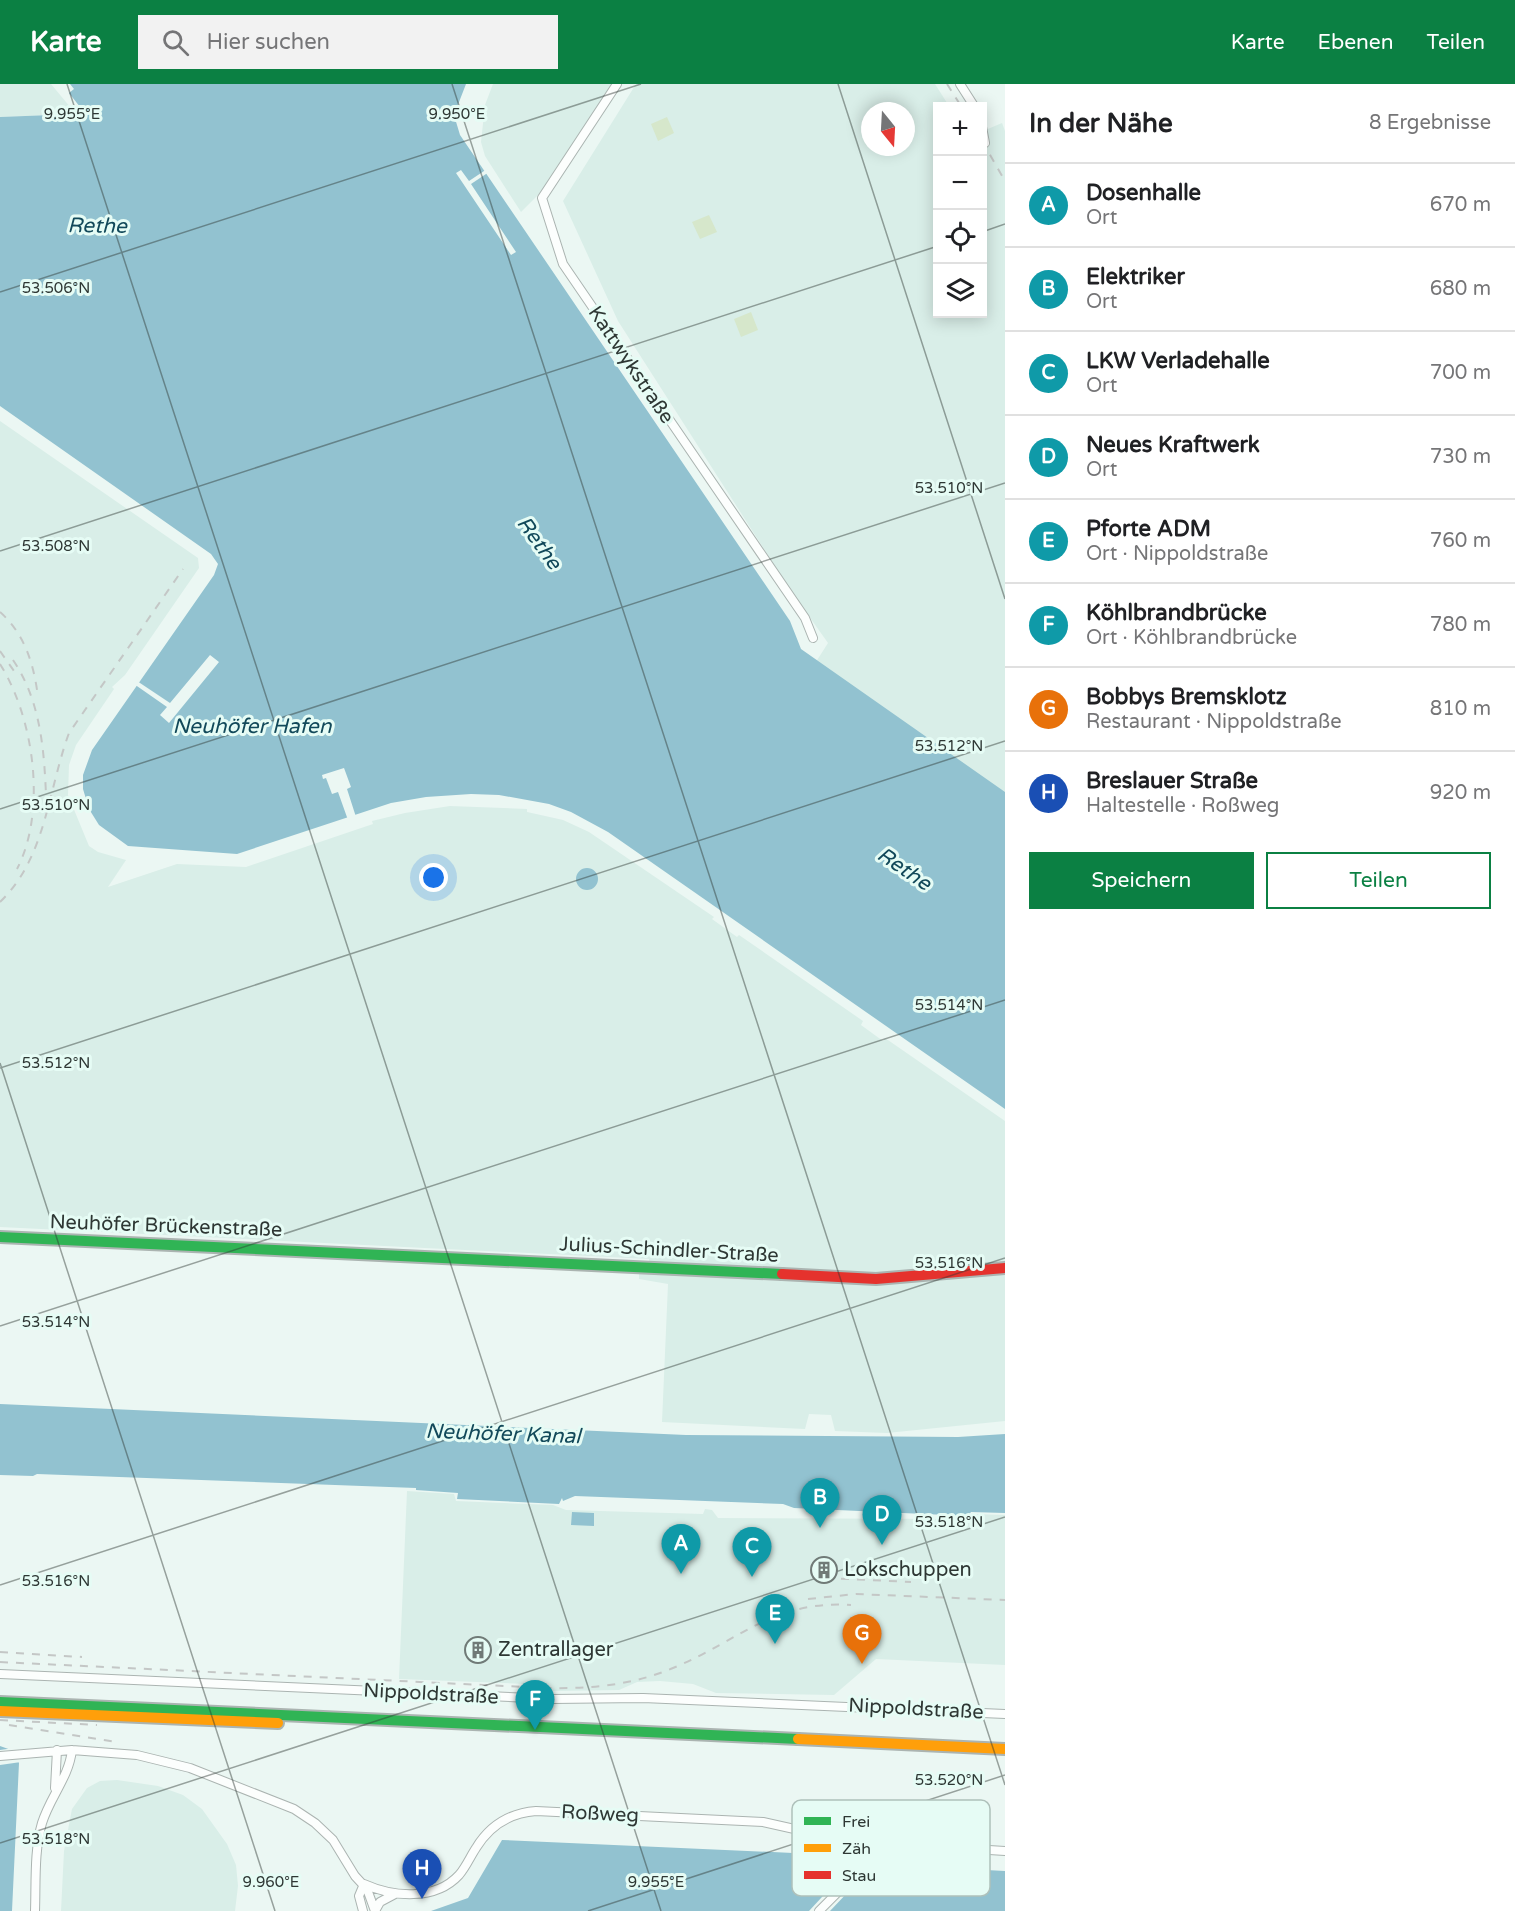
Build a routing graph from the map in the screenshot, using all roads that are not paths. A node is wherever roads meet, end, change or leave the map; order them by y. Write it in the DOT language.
graph roads {
  1 [pos="617,84"];
  2 [pos="960,84"];
  3 [pos="971,102"];
  4 [pos="813,638"];
  5 [pos="0,1237"];
  6 [pos="330,1251"];
  7 [pos="1005,1268"];
  8 [pos="0,1674"];
  9 [pos="0,1702"];
  10 [pos="0,1711"];
  11 [pos="1005,1713"];
  12 [pos="1005,1749"];
  13 [pos="57,1750"];
  14 [pos="72,1750"];
  15 [pos="0,1756"];
  16 [pos="1005,1757"];
  17 [pos="54,1792"];
  18 [pos="792,1829"];
  19 [pos="990,1850"];
  20 [pos="1005,1851"];
  21 [pos="364,1884"];
  22 [pos="396,1893"];
  23 [pos="834,1896"];
  24 [pos="35,1911"];
  25 [pos="363,1911"];
  26 [pos="375,1911"];
  27 [pos="819,1911"];
  1 -- 4 [label="street, Kattwykstraße"];
  2 -- 3 [label="street"];
  5 -- 6 [label="main road, Neuhöfer Brückenstraße"];
  6 -- 7 [label="main road, Julius-Schindler-Straße"];
  8 -- 11 [label="street, Nippoldstraße"];
  9 -- 12 [label="main road"];
  10 -- 16 [label="main road"];
  13 -- 14 [label="street"];
  13 -- 15 [label="street"];
  13 -- 17 [label="street"];
  14 -- 17 [label="street"];
  14 -- 21 [label="street"];
  17 -- 24 [label="street"];
  18 -- 22 [label="street, Roßweg"];
  19 -- 20 [label="street, Roßweg"];
  21 -- 22 [label="street, Roßweg"];
  21 -- 25 [label="street"];
  21 -- 26 [label="street"];
  22 -- 26 [label="street"];
  23 -- 27 [label="street"];
}
